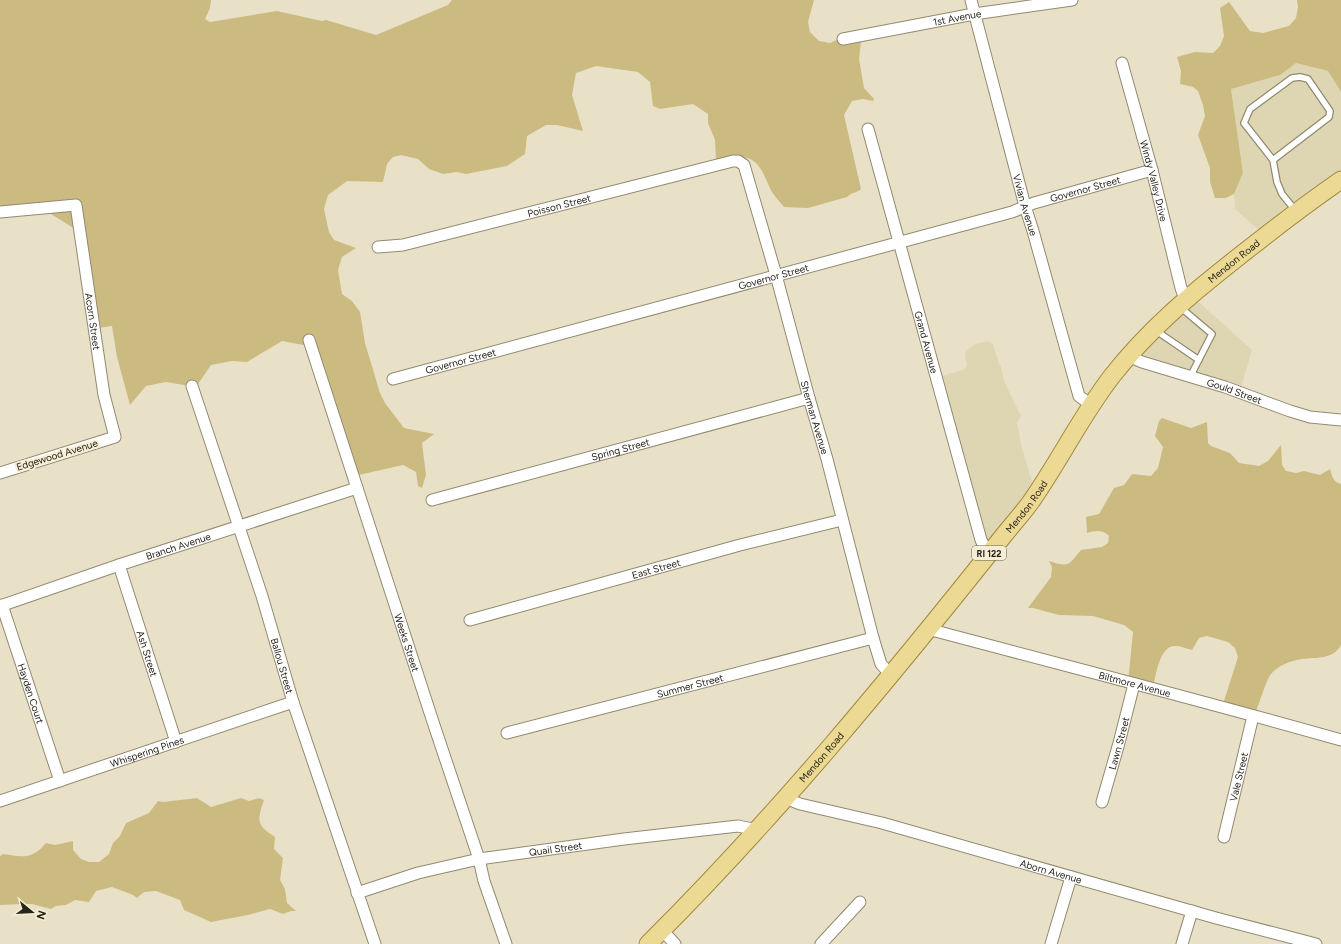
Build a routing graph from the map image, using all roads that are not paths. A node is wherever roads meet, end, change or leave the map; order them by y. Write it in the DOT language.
graph roads {
  1 [pos="971,0"];
  2 [pos="1072,0"];
  3 [pos="974,14"];
  4 [pos="843,39"];
  5 [pos="1122,63"];
  6 [pos="868,129"];
  7 [pos="1273,160"];
  8 [pos="738,161"];
  9 [pos="1152,170"];
  10 [pos="1341,180"];
  11 [pos="1025,206"];
  12 [pos="0,212"];
  13 [pos="1296,212"];
  14 [pos="900,242"];
  15 [pos="378,247"];
  16 [pos="776,275"];
  17 [pos="1182,302"];
  18 [pos="1153,329"];
  19 [pos="309,340"];
  20 [pos="1128,356"];
  21 [pos="1199,360"];
  22 [pos="1190,377"];
  23 [pos="393,378"];
  24 [pos="192,386"];
  25 [pos="809,398"];
  26 [pos="1090,405"];
  27 [pos="1341,420"];
  28 [pos="115,436"];
  29 [pos="0,473"];
  30 [pos="357,488"];
  31 [pos="432,500"];
  32 [pos="842,520"];
  33 [pos="239,526"];
  34 [pos="988,554"];
  35 [pos="119,565"];
  36 [pos="1,606"];
  37 [pos="470,620"];
  38 [pos="928,629"];
  39 [pos="873,638"];
  40 [pos="891,675"];
  41 [pos="1134,684"];
  42 [pos="293,702"];
  43 [pos="1253,716"];
  44 [pos="507,733"];
  45 [pos="1341,740"];
  46 [pos="176,742"];
  47 [pos="60,781"];
  48 [pos="785,798"];
  49 [pos="0,801"];
  50 [pos="1102,802"];
  51 [pos="756,830"];
  52 [pos="1224,837"];
  53 [pos="479,859"];
  54 [pos="1071,877"];
  55 [pos="357,893"];
  56 [pos="860,902"];
  57 [pos="1192,911"];
  58 [pos="662,930"];
  59 [pos="375,944"];
  60 [pos="506,944"];
  61 [pos="648,944"];
  62 [pos="675,944"];
  63 [pos="821,944"];
  64 [pos="1051,944"];
  65 [pos="1182,944"];
  66 [pos="1315,944"];
  1 -- 3 [label="street, Vivian Avenue"];
  2 -- 3 [label="street, 1st Avenue"];
  3 -- 4 [label="street, 1st Avenue"];
  3 -- 11 [label="street, Vivian Avenue"];
  5 -- 9 [label="street, Windy Valley Drive"];
  6 -- 14 [label="street, Grand Avenue"];
  7 -- 7 [label="lane"];
  7 -- 13 [label="lane"];
  8 -- 15 [label="street, Poisson Street"];
  8 -- 16 [label="street, Sherman Avenue"];
  9 -- 11 [label="street, Governor Street"];
  9 -- 17 [label="street, Windy Valley Drive"];
  10 -- 13 [label="main road, Mendon Road / RI 122"];
  11 -- 14 [label="street, Governor Street"];
  11 -- 26 [label="street, Vivian Avenue"];
  12 -- 28 [label="street, Acorn Street"];
  13 -- 17 [label="main road, Mendon Road / RI 122"];
  14 -- 16 [label="street, Governor Street"];
  14 -- 34 [label="street, Grand Avenue"];
  16 -- 23 [label="street, Governor Street"];
  16 -- 25 [label="street, Sherman Avenue"];
  17 -- 18 [label="main road, Mendon Road / RI 122"];
  17 -- 21 [label="lane"];
  18 -- 20 [label="main road, Mendon Road / RI 122"];
  18 -- 21 [label="lane"];
  19 -- 30 [label="street, Weeks Street"];
  20 -- 22 [label="street, Gould Street"];
  20 -- 26 [label="main road, Mendon Road / RI 122"];
  21 -- 22 [label="lane"];
  22 -- 27 [label="street, Gould Street"];
  24 -- 33 [label="street, Ballou Street"];
  25 -- 31 [label="street, Spring Street"];
  25 -- 32 [label="street, Sherman Avenue"];
  26 -- 34 [label="main road, Mendon Road / RI 122"];
  28 -- 29 [label="street, Edgewood Avenue"];
  30 -- 33 [label="street, Branch Avenue"];
  30 -- 53 [label="street, Weeks Street"];
  32 -- 37 [label="street, East Street"];
  32 -- 39 [label="street, Sherman Avenue"];
  33 -- 35 [label="street, Branch Avenue"];
  33 -- 42 [label="street, Ballou Street"];
  34 -- 38 [label="main road, Mendon Road / RI 122"];
  35 -- 36 [label="street, Branch Avenue"];
  35 -- 46 [label="street, Ash Street"];
  36 -- 47 [label="street, Hayden Court"];
  38 -- 40 [label="main road, Mendon Road / RI 122"];
  38 -- 41 [label="street, Biltmore Avenue"];
  39 -- 40 [label="street, Sherman Avenue"];
  39 -- 44 [label="street, Summer Street"];
  40 -- 48 [label="main road, Mendon Road / RI 122"];
  41 -- 43 [label="street, Biltmore Avenue"];
  41 -- 50 [label="street, Lawn Street"];
  42 -- 46 [label="street, Whispering Pines"];
  42 -- 55 [label="street, Ballou Street"];
  43 -- 45 [label="street, Biltmore Avenue"];
  43 -- 52 [label="street, Vale Street"];
  46 -- 47 [label="street, Whispering Pines"];
  47 -- 49 [label="street, Whispering Pines"];
  48 -- 51 [label="main road, Mendon Road / RI 122"];
  48 -- 54 [label="street, Aborn Avenue"];
  51 -- 53 [label="street, Quail Street"];
  51 -- 58 [label="main road, Mendon Road / RI 122"];
  53 -- 55 [label="street, Quail Street"];
  53 -- 60 [label="street, Weeks Street"];
  54 -- 57 [label="street, Aborn Avenue"];
  54 -- 64 [label="street"];
  55 -- 59 [label="street, Ballou Street"];
  56 -- 63 [label="street"];
  57 -- 65 [label="street"];
  57 -- 66 [label="street, Aborn Avenue"];
  58 -- 61 [label="main road, Mendon Road / RI 122"];
  58 -- 62 [label="street"];
}
